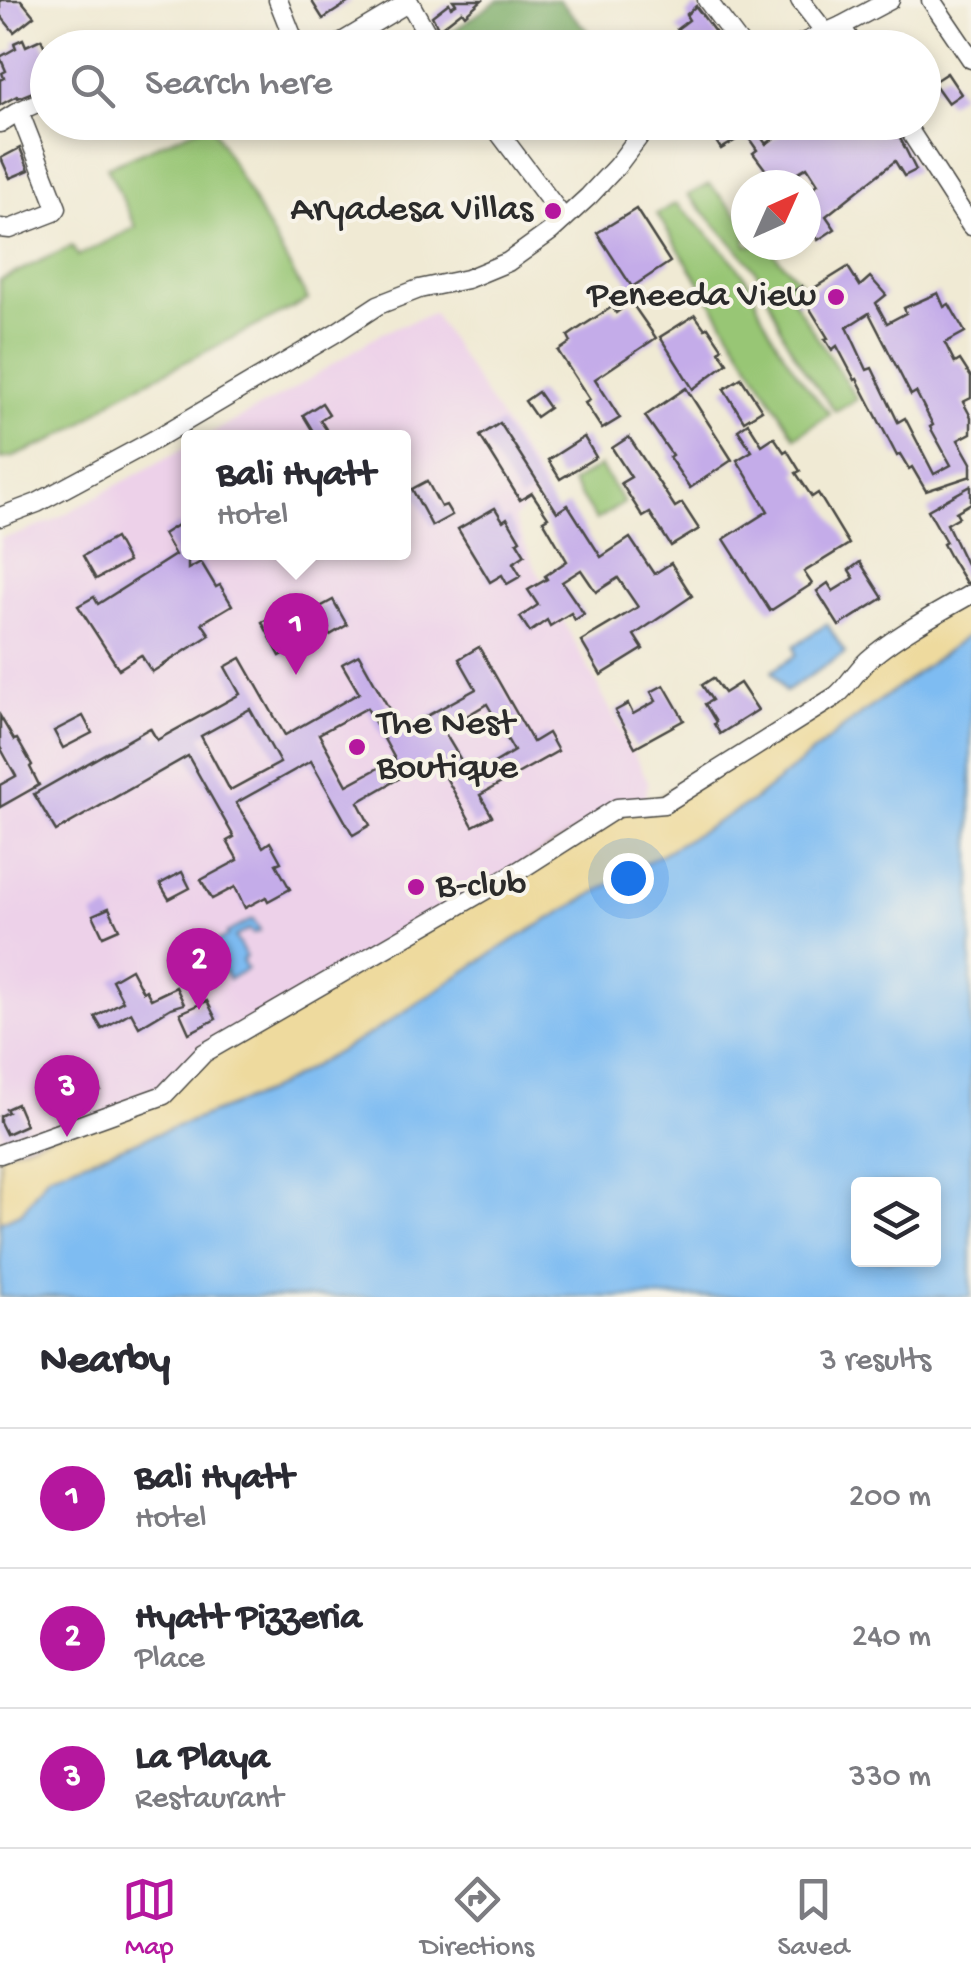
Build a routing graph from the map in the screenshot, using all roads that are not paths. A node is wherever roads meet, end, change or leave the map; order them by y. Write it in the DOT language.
graph roads {
  1 [pos="278,0"];
  2 [pos="707,0"];
  3 [pos="800,0"];
  4 [pos="890,0"];
  5 [pos="930,0"];
  6 [pos="408,1"];
  7 [pos="861,6"];
  8 [pos="290,30"];
  9 [pos="361,30"];
  10 [pos="425,30"];
  11 [pos="730,30"];
  12 [pos="833,30"];
  13 [pos="971,59"];
  14 [pos="30,106"];
  15 [pos="19,111"];
  16 [pos="0,124"];
  17 [pos="30,139"];
  18 [pos="30,140"];
  19 [pos="504,140"];
  20 [pos="636,140"];
  21 [pos="916,140"];
  22 [pos="564,220"];
  23 [pos="971,226"];
  24 [pos="0,228"];
  25 [pos="0,517"];
  26 [pos="971,594"];
  27 [pos="0,1154"];
  1 -- 8 [label="street"];
  2 -- 11 [label="street"];
  3 -- 12 [label="street"];
  4 -- 7 [label="street"];
  5 -- 13 [label="street"];
  6 -- 9 [label="street"];
  6 -- 10 [label="street"];
  7 -- 12 [label="street"];
  14 -- 15 [label="street"];
  15 -- 16 [label="street"];
  15 -- 17 [label="street"];
  18 -- 24 [label="street"];
  19 -- 22 [label="street"];
  20 -- 22 [label="street"];
  21 -- 23 [label="street"];
  22 -- 25 [label="street"];
  26 -- 27 [label="street"];
}
